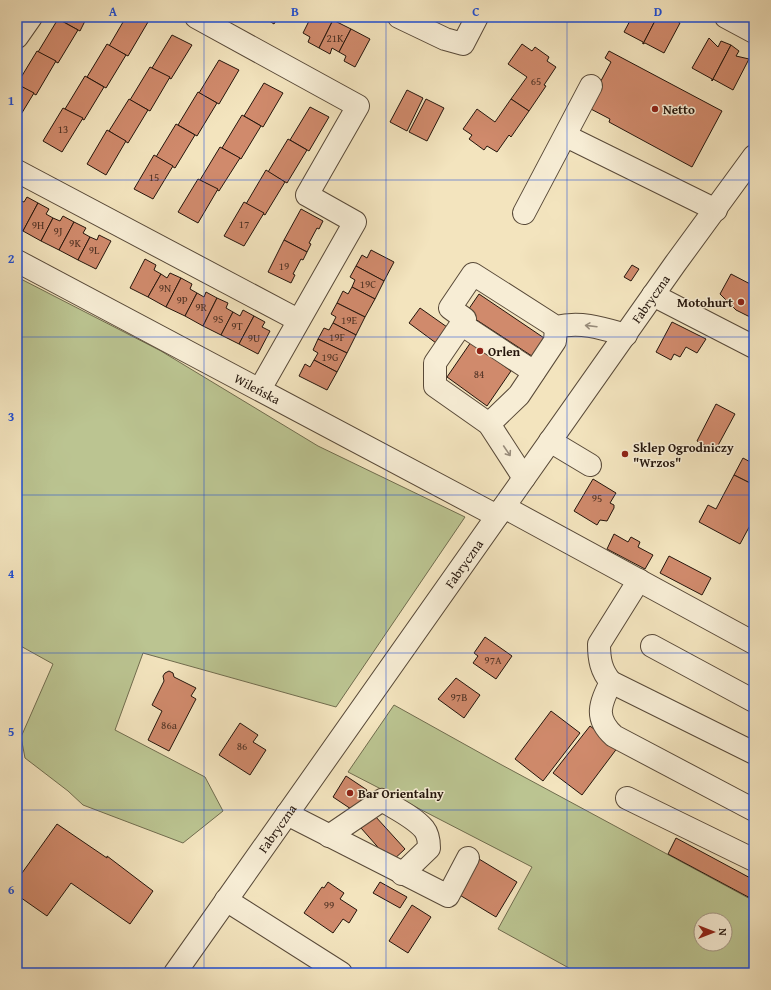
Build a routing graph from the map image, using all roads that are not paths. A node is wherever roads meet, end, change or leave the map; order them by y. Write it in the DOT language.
graph roads {
  1 [pos="31,17"];
  2 [pos="196,17"];
  3 [pos="399,17"];
  4 [pos="477,17"];
  5 [pos="726,17"];
  6 [pos="754,32"];
  7 [pos="17,37"];
  8 [pos="591,86"];
  9 [pos="566,136"];
  10 [pos="754,156"];
  11 [pos="17,171"];
  12 [pos="716,210"];
  13 [pos="524,213"];
  14 [pos="17,261"];
  15 [pos="653,295"];
  16 [pos="298,320"];
  17 [pos="461,324"];
  18 [pos="556,327"];
  19 [pos="626,335"];
  20 [pos="754,346"];
  21 [pos="534,372"];
  22 [pos="260,389"];
  23 [pos="489,424"];
  24 [pos="550,441"];
  25 [pos="590,465"];
  26 [pos="524,478"];
  27 [pos="501,511"];
  28 [pos="639,580"];
  29 [pos="754,643"];
  30 [pos="652,646"];
  31 [pos="611,682"];
  32 [pos="754,701"];
  33 [pos="754,753"];
  34 [pos="627,798"];
  35 [pos="754,810"];
  36 [pos="287,814"];
  37 [pos="329,836"];
  38 [pos="468,858"];
  39 [pos="754,860"];
  40 [pos="402,874"];
  41 [pos="226,900"];
  42 [pos="175,973"];
  43 [pos="341,973"];
  1 -- 7 [label="street"];
  2 -- 16 [label="street"];
  3 -- 4 [label="street"];
  5 -- 6 [label="street"];
  8 -- 9 [label="street"];
  9 -- 12 [label="street"];
  9 -- 13 [label="street"];
  10 -- 12 [label="street, Fabryczna"];
  11 -- 16 [label="street"];
  12 -- 15 [label="street, Fabryczna"];
  14 -- 22 [label="street, Wileńska"];
  15 -- 19 [label="street, Fabryczna"];
  15 -- 20 [label="street"];
  16 -- 22 [label="street"];
  17 -- 18 [label="street"];
  17 -- 21 [label="street"];
  17 -- 23 [label="street"];
  19 -- 18 [label="street, one-way"];
  18 -- 21 [label="street"];
  19 -- 24 [label="street, Fabryczna"];
  21 -- 23 [label="street"];
  22 -- 27 [label="street, Wileńska"];
  23 -- 26 [label="street, one-way"];
  24 -- 25 [label="street"];
  24 -- 26 [label="street, Fabryczna"];
  26 -- 27 [label="street, Fabryczna"];
  27 -- 28 [label="street, Wileńska"];
  27 -- 36 [label="street, Fabryczna"];
  28 -- 29 [label="street, Wileńska"];
  28 -- 31 [label="street"];
  30 -- 32 [label="street"];
  31 -- 33 [label="street"];
  31 -- 35 [label="street"];
  34 -- 39 [label="street"];
  36 -- 37 [label="street"];
  36 -- 41 [label="street, Fabryczna"];
  37 -- 40 [label="street"];
  37 -- 40 [label="street"];
  38 -- 40 [label="street"];
  41 -- 42 [label="street, Fabryczna"];
  41 -- 43 [label="street"];
}
